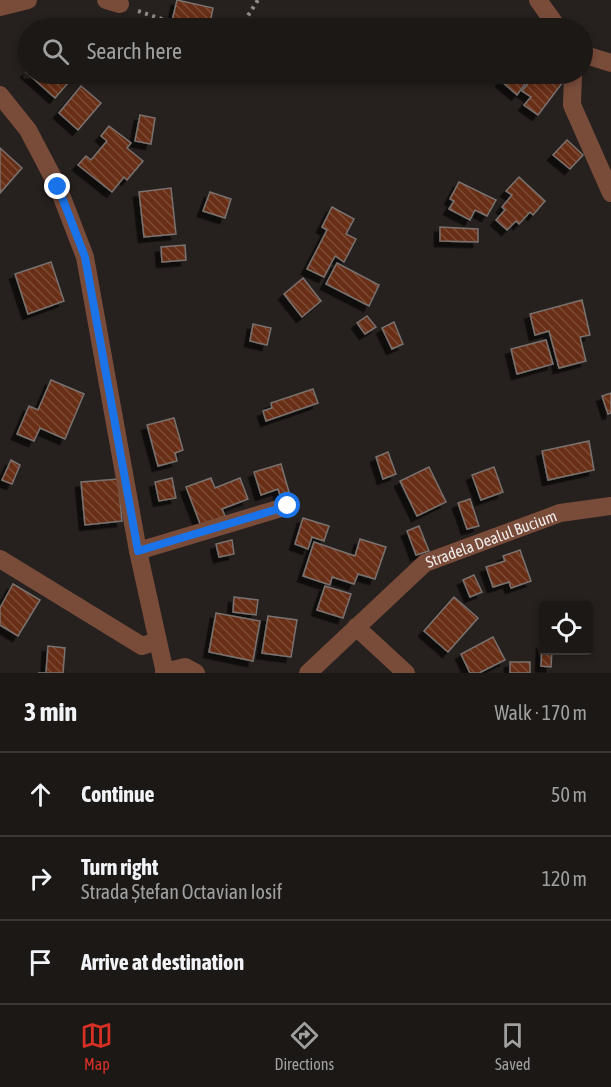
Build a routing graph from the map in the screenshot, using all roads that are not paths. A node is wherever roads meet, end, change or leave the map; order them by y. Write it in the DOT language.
graph roads {
  1 [pos="28,0"];
  2 [pos="538,0"];
  3 [pos="0,7"];
  4 [pos="551,18"];
  5 [pos="593,57"];
  6 [pos="611,63"];
  7 [pos="573,84"];
  8 [pos="0,95"];
  9 [pos="611,193"];
  10 [pos="288,506"];
  11 [pos="611,506"];
  12 [pos="138,551"];
  13 [pos="0,559"];
  14 [pos="356,627"];
  15 [pos="157,641"];
  16 [pos="165,672"];
  17 [pos="196,673"];
  18 [pos="308,673"];
  19 [pos="406,673"];
  1 -- 3 [label="street"];
  2 -- 4 [label="street"];
  5 -- 6 [label="street"];
  7 -- 9 [label="street"];
  8 -- 12 [label="street"];
  10 -- 12 [label="street"];
  11 -- 14 [label="street, Stradela Dealul Bucium"];
  12 -- 15 [label="street"];
  13 -- 15 [label="street"];
  14 -- 18 [label="street, Stradela Dealul Bucium"];
  14 -- 19 [label="street"];
  15 -- 16 [label="street"];
  16 -- 17 [label="street"];
}
